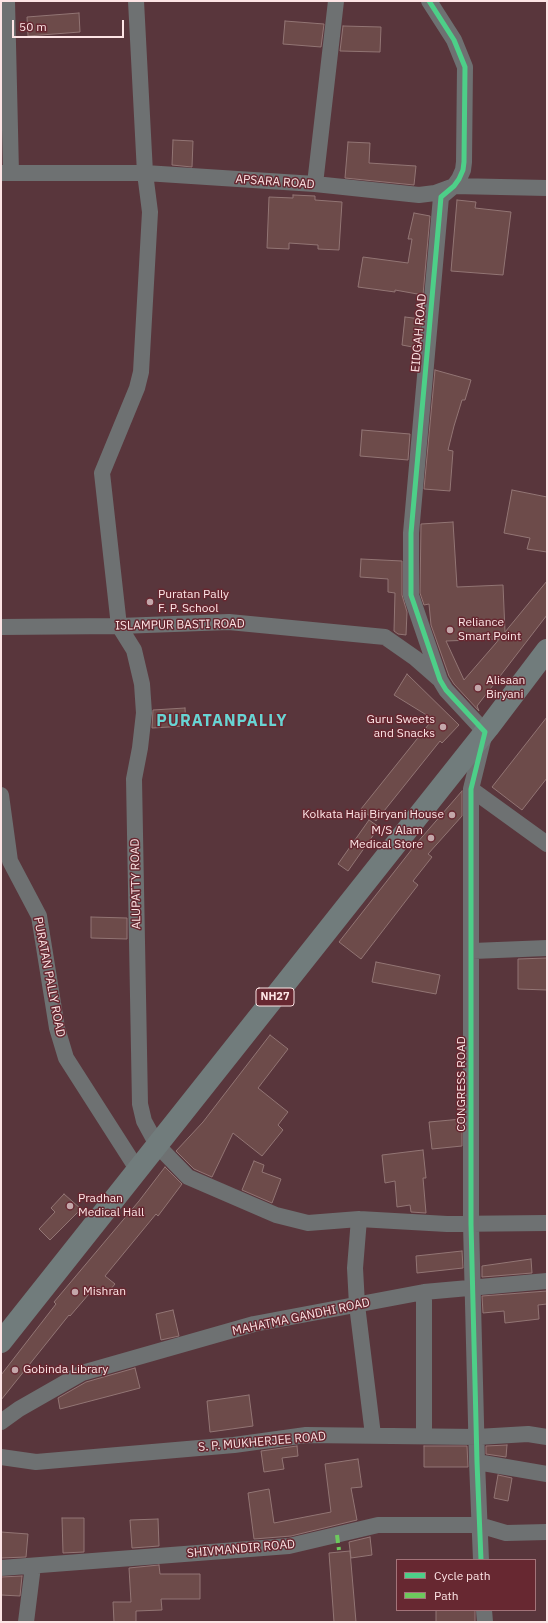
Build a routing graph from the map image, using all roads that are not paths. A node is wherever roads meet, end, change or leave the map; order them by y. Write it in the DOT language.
graph roads {
  1 [pos="7,1"];
  2 [pos="136,1"];
  3 [pos="336,1"];
  4 [pos="429,1"];
  5 [pos="6,173"];
  6 [pos="145,173"];
  7 [pos="315,184"];
  8 [pos="454,186"];
  9 [pos="547,188"];
  10 [pos="119,626"];
  11 [pos="1,627"];
  12 [pos="547,650"];
  13 [pos="440,680"];
  14 [pos="485,732"];
  15 [pos="471,789"];
  16 [pos="1,795"];
  17 [pos="547,844"];
  18 [pos="547,948"];
  19 [pos="473,951"];
  20 [pos="157,1145"];
  21 [pos="137,1169"];
  22 [pos="360,1219"];
  23 [pos="547,1223"];
  24 [pos="471,1224"];
  25 [pos="547,1281"];
  26 [pos="474,1289"];
  27 [pos="424,1292"];
  28 [pos="358,1305"];
  29 [pos="1,1342"];
  30 [pos="1,1422"];
  31 [pos="373,1435"];
  32 [pos="424,1436"];
  33 [pos="476,1437"];
  34 [pos="547,1437"];
  35 [pos="1,1457"];
  36 [pos="477,1462"];
  37 [pos="547,1474"];
  38 [pos="479,1525"];
  39 [pos="547,1532"];
  40 [pos="481,1559"];
  41 [pos="33,1566"];
  42 [pos="1,1568"];
  43 [pos="484,1611"];
  44 [pos="26,1622"];
  45 [pos="485,1622"];
  1 -- 5 [label="street"];
  2 -- 6 [label="street"];
  3 -- 7 [label="street"];
  4 -- 8 [label="street, EIDGAH ROAD"];
  5 -- 6 [label="street, APSARA ROAD"];
  6 -- 7 [label="street, APSARA ROAD"];
  6 -- 10 [label="street"];
  7 -- 8 [label="street, APSARA ROAD"];
  8 -- 9 [label="street, APSARA ROAD"];
  8 -- 13 [label="street, EIDGAH ROAD"];
  10 -- 11 [label="street, ISLAMPUR BASTI ROAD"];
  10 -- 13 [label="street, ISLAMPUR BASTI ROAD"];
  10 -- 20 [label="street, ALUPATTY ROAD"];
  12 -- 14 [label="main road, NH27"];
  13 -- 14 [label="street"];
  14 -- 15 [label="street, CONGRESS ROAD"];
  14 -- 20 [label="main road, NH27"];
  15 -- 17 [label="street"];
  15 -- 19 [label="street, CONGRESS ROAD"];
  16 -- 21 [label="street, PURATAN PALLY ROAD"];
  18 -- 19 [label="street"];
  19 -- 24 [label="street, CONGRESS ROAD"];
  20 -- 21 [label="main road, NH27"];
  20 -- 22 [label="street, ALUPATTY ROAD"];
  21 -- 29 [label="main road, NH27"];
  22 -- 24 [label="street, ALUPATTY ROAD"];
  22 -- 28 [label="street"];
  23 -- 24 [label="street, ALUPATTY ROAD"];
  24 -- 26 [label="street, CONGRESS ROAD"];
  25 -- 26 [label="street, MAHATMA GANDHI ROAD"];
  26 -- 27 [label="street, MAHATMA GANDHI ROAD"];
  26 -- 33 [label="street, CONGRESS ROAD"];
  27 -- 28 [label="street, MAHATMA GANDHI ROAD"];
  27 -- 32 [label="street"];
  28 -- 30 [label="street, MAHATMA GANDHI ROAD"];
  28 -- 31 [label="street"];
  31 -- 32 [label="street, S. P. MUKHERJEE ROAD"];
  31 -- 35 [label="street, S. P. MUKHERJEE ROAD"];
  32 -- 33 [label="street, S. P. MUKHERJEE ROAD"];
  33 -- 34 [label="street, S. P. MUKHERJEE ROAD"];
  33 -- 36 [label="street, CONGRESS ROAD"];
  36 -- 37 [label="street"];
  36 -- 38 [label="street, CONGRESS ROAD"];
  38 -- 39 [label="street, SHIVMANDIR ROAD"];
  38 -- 40 [label="street, CONGRESS ROAD"];
  38 -- 41 [label="street, SHIVMANDIR ROAD"];
  41 -- 42 [label="street, SHIVMANDIR ROAD"];
  41 -- 44 [label="street"];
  43 -- 45 [label="street"];
}
